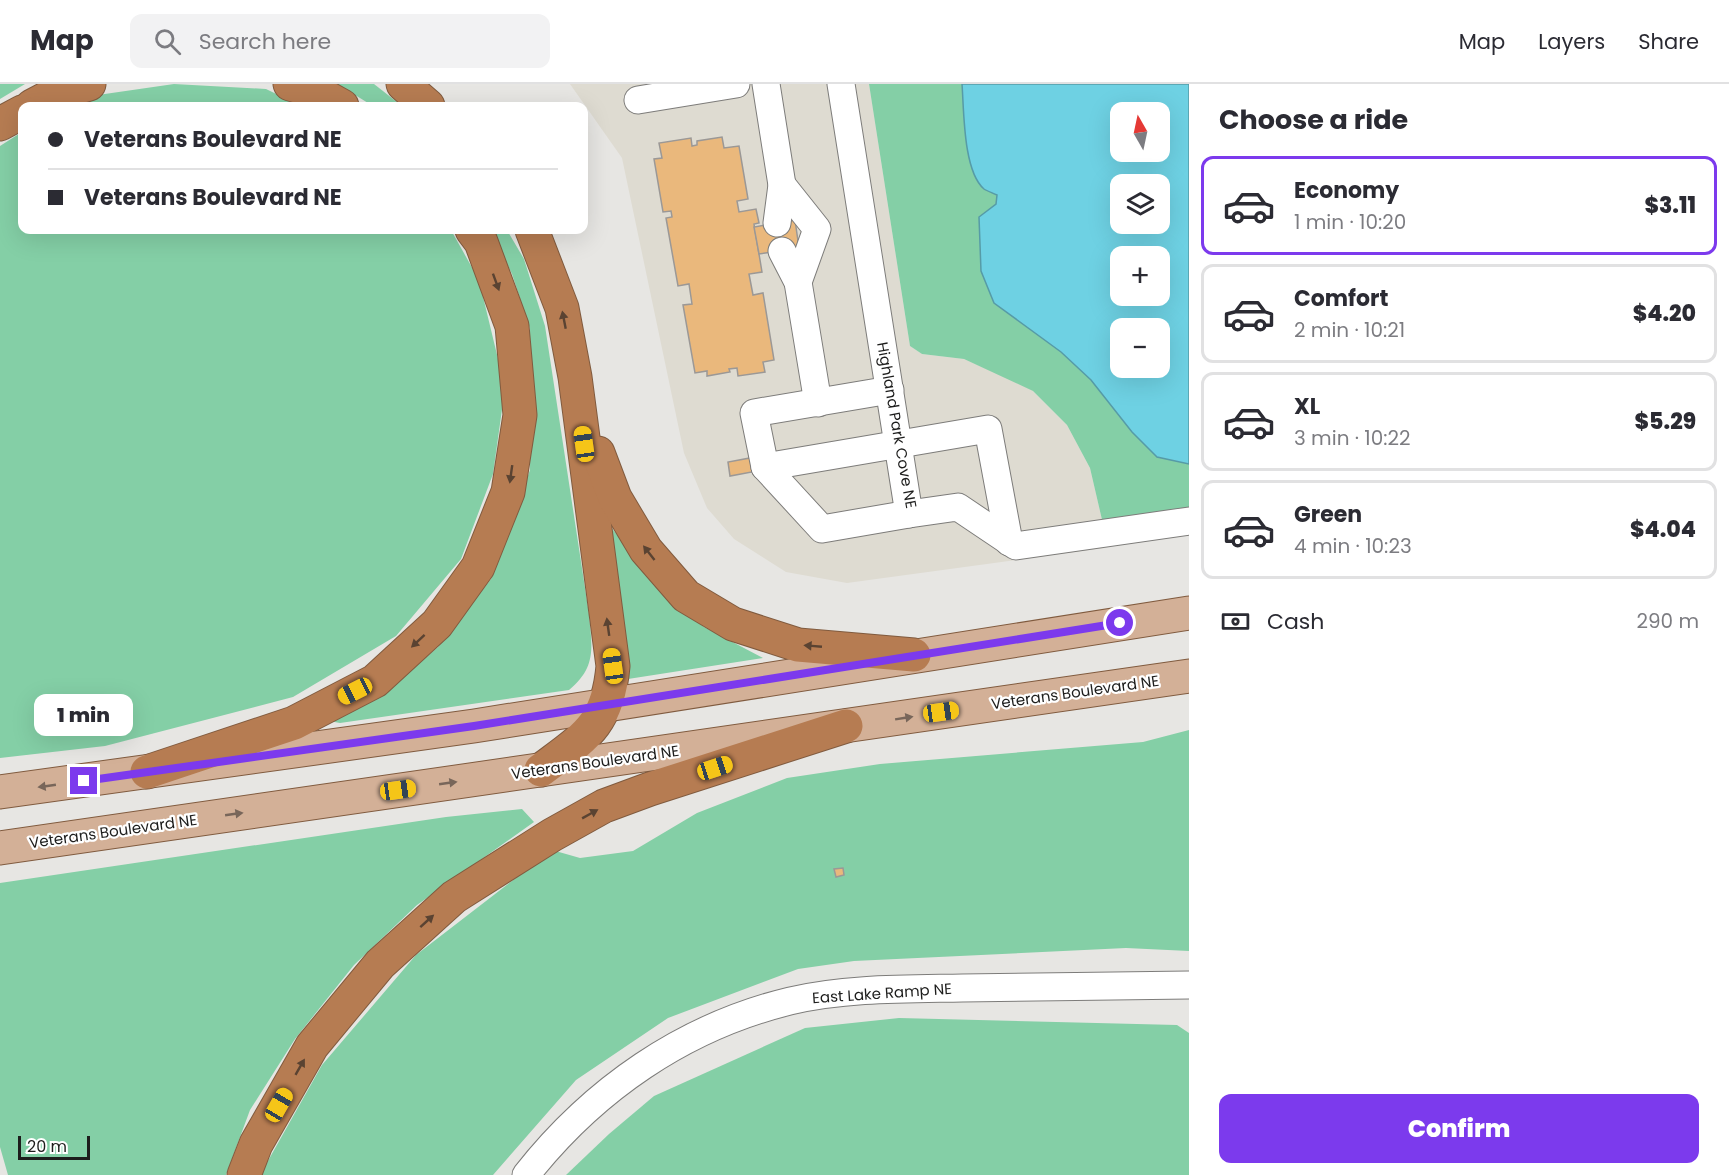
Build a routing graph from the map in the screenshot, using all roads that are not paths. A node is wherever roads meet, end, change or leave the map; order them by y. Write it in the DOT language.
graph roads {
  1 [pos="88,84"];
  2 [pos="290,84"];
  3 [pos="403,84"];
  4 [pos="736,84"];
  5 [pos="766,84"];
  6 [pos="841,84"];
  7 [pos="638,100"];
  8 [pos="40,102"];
  9 [pos="335,102"];
  10 [pos="423,102"];
  11 [pos="18,114"];
  12 [pos="0,124"];
  13 [pos="782,185"];
  14 [pos="777,223"];
  15 [pos="475,234"];
  16 [pos="533,234"];
  17 [pos="782,251"];
  18 [pos="798,282"];
  19 [pos="575,377"];
  20 [pos="890,390"];
  21 [pos="818,403"];
  22 [pos="898,444"];
  23 [pos="765,467"];
  24 [pos="1001,500"];
  25 [pos="958,507"];
  26 [pos="909,514"];
  27 [pos="1189,521"];
  28 [pos="1009,542"];
  29 [pos="1189,613"];
  30 [pos="914,655"];
  31 [pos="1189,676"];
  32 [pos="606,705"];
  33 [pos="846,726"];
  34 [pos="541,770"];
  35 [pos="147,772"];
  36 [pos="0,792"];
  37 [pos="0,848"];
  38 [pos="1189,986"];
  39 [pos="244,1175"];
  40 [pos="525,1175"];
  1 -- 8 [label="highway"];
  2 -- 9 [label="highway"];
  3 -- 10 [label="highway"];
  4 -- 7 [label="street"];
  5 -- 13 [label="street"];
  6 -- 20 [label="street, Highland Park Cove NE"];
  11 -- 12 [label="highway"];
  13 -- 14 [label="street"];
  13 -- 18 [label="street"];
  15 -- 35 [label="highway, one-way"];
  19 -- 16 [label="highway, one-way"];
  17 -- 18 [label="street"];
  18 -- 21 [label="street"];
  30 -- 19 [label="highway, one-way"];
  32 -- 19 [label="highway, one-way"];
  20 -- 21 [label="street"];
  20 -- 22 [label="street, Highland Park Cove NE"];
  21 -- 23 [label="street"];
  22 -- 23 [label="street"];
  22 -- 24 [label="street"];
  22 -- 26 [label="street, Highland Park Cove NE"];
  23 -- 26 [label="street"];
  24 -- 25 [label="street, Highland Park Cove NE"];
  24 -- 28 [label="street"];
  25 -- 26 [label="street, Highland Park Cove NE"];
  25 -- 28 [label="street"];
  27 -- 28 [label="street"];
  29 -- 30 [label="main road"];
  30 -- 32 [label="main road"];
  33 -- 31 [label="main road, Veterans Boulevard NE, one-way"];
  32 -- 34 [label="highway"];
  32 -- 35 [label="main road"];
  33 -- 34 [label="main road, Veterans Boulevard NE"];
  39 -- 33 [label="highway, one-way"];
  37 -- 34 [label="main road, Veterans Boulevard NE, one-way"];
  35 -- 36 [label="main road, one-way"];
  38 -- 40 [label="street, East Lake Ramp NE"];
}
